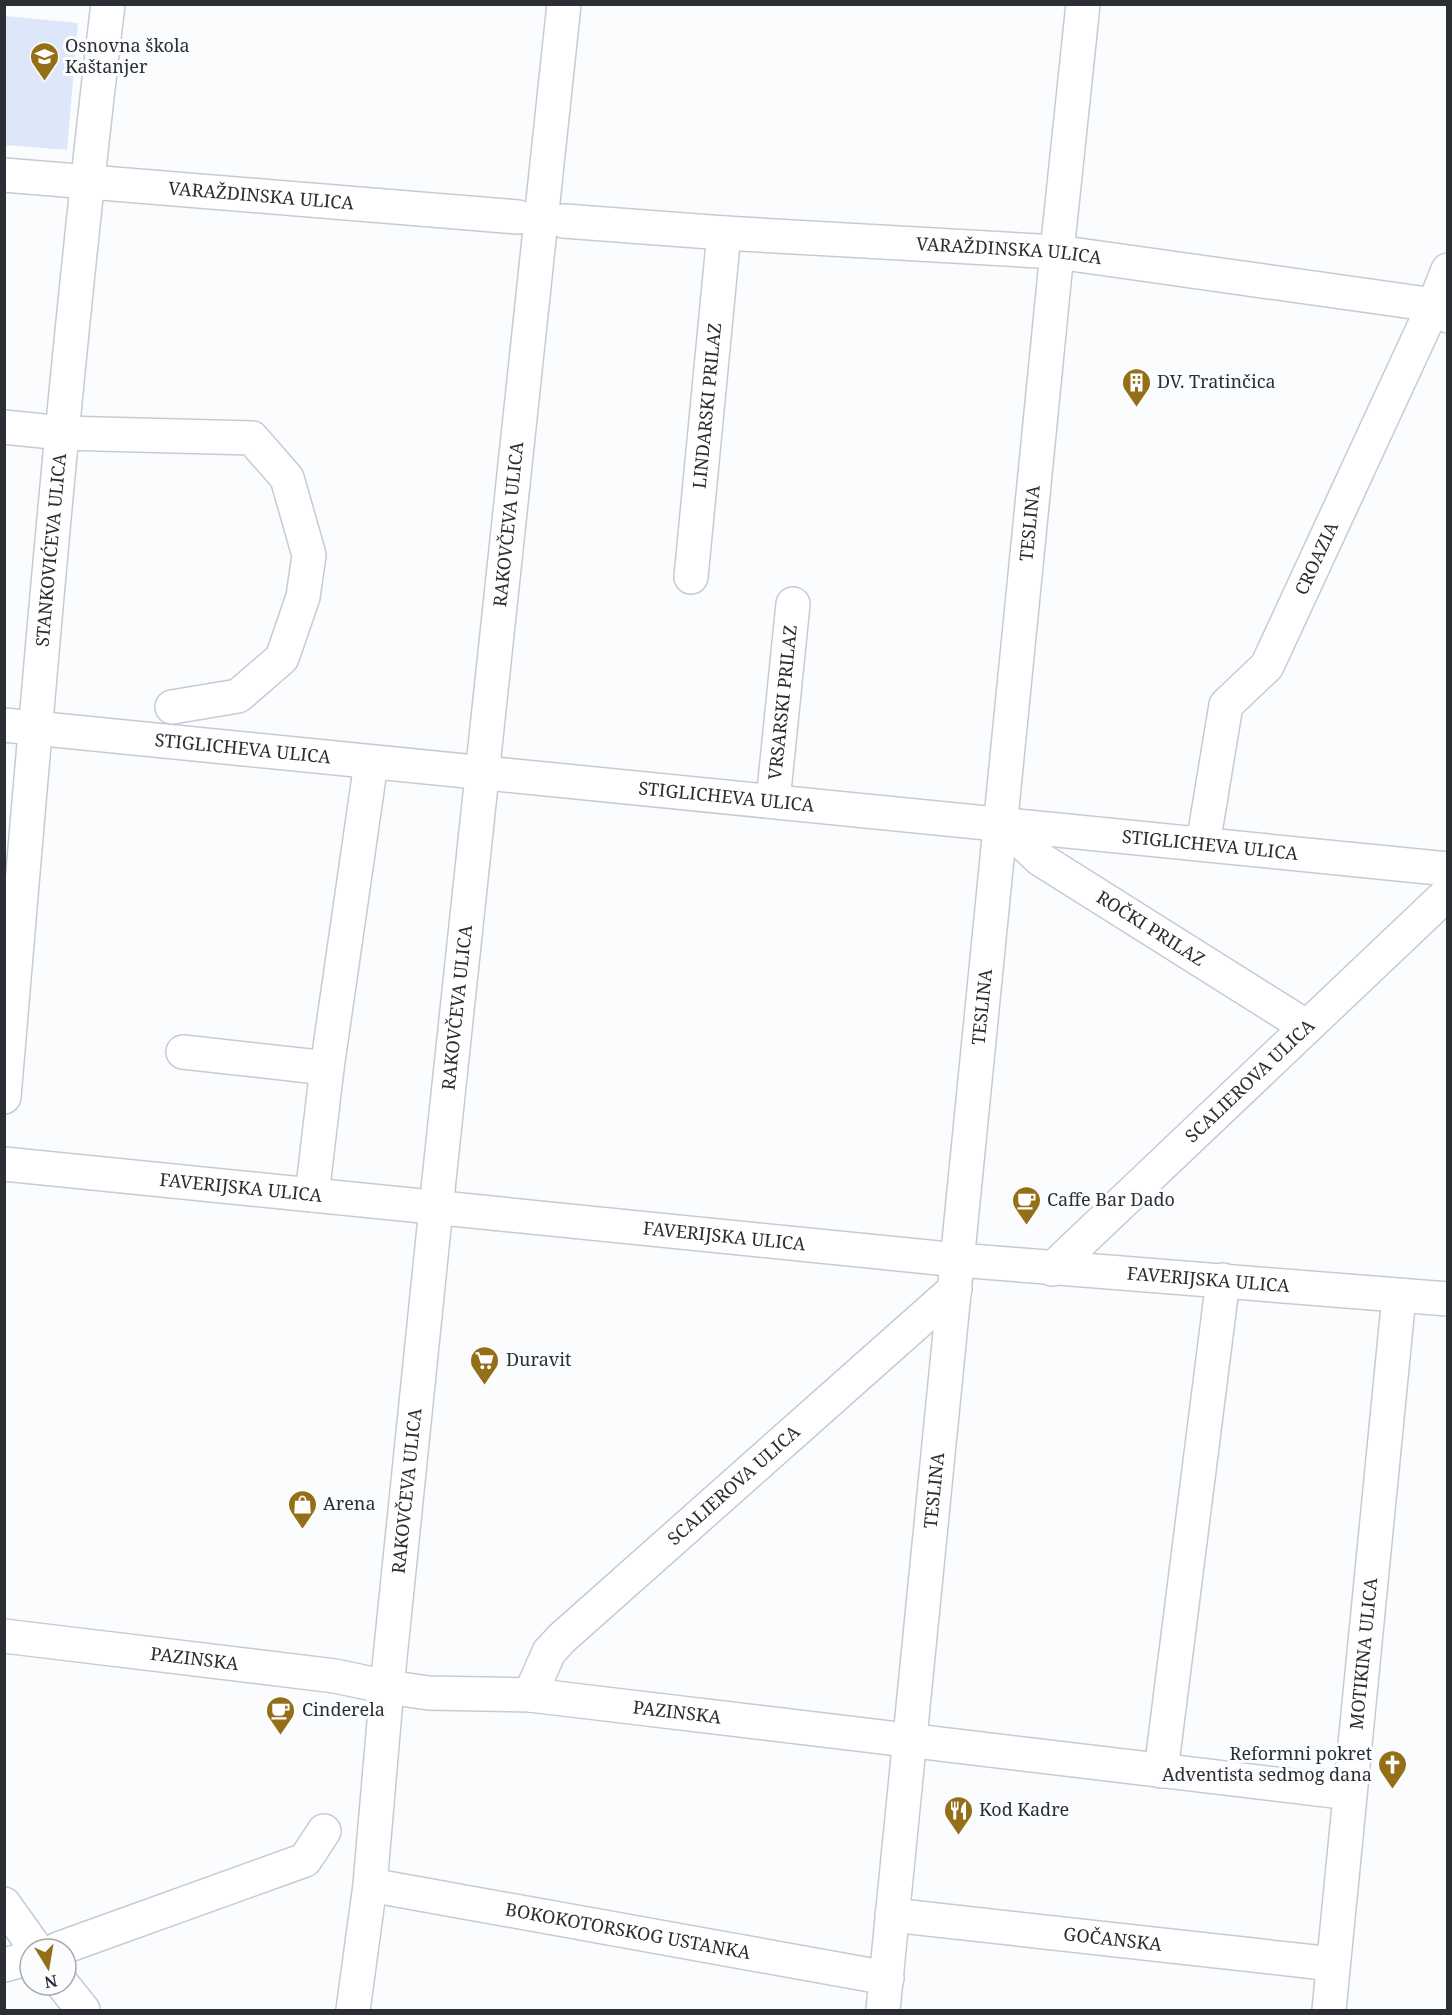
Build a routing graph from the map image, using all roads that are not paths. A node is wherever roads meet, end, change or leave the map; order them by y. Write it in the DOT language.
graph roads {
  1 [pos="108,4"];
  2 [pos="564,4"];
  3 [pos="1083,4"];
  4 [pos="4,175"];
  5 [pos="86,181"];
  6 [pos="518,217"];
  7 [pos="564,220"];
  8 [pos="724,233"];
  9 [pos="1057,252"];
  10 [pos="1448,270"];
  11 [pos="1441,310"];
  12 [pos="4,427"];
  13 [pos="62,433"];
  14 [pos="691,577"];
  15 [pos="793,604"];
  16 [pos="172,707"];
  17 [pos="20,726"];
  18 [pos="371,763"];
  19 [pos="482,773"];
  20 [pos="773,801"];
  21 [pos="1002,823"];
  22 [pos="1203,844"];
  23 [pos="1448,869"];
  24 [pos="1448,893"];
  25 [pos="1307,1027"];
  26 [pos="183,1052"];
  27 [pos="327,1068"];
  28 [pos="4,1096"];
  29 [pos="4,1164"];
  30 [pos="312,1195"];
  31 [pos="436,1208"];
  32 [pos="1052,1269"];
  33 [pos="957,1275"];
  34 [pos="1223,1280"];
  35 [pos="1399,1296"];
  36 [pos="1448,1299"];
  37 [pos="4,1636"];
  38 [pos="387,1687"];
  39 [pos="530,1695"];
  40 [pos="910,1740"];
  41 [pos="1161,1771"];
  42 [pos="1350,1793"];
  43 [pos="324,1831"];
  44 [pos="369,1885"];
  45 [pos="4,1904"];
  46 [pos="892,1915"];
  47 [pos="27,1937"];
  48 [pos="78,1942"];
  49 [pos="1333,1965"];
  50 [pos="887,1978"];
  51 [pos="73,1997"];
  52 [pos="83,2010"];
  53 [pos="353,2010"];
  54 [pos="883,2010"];
  55 [pos="1329,2010"];
  1 -- 5 [label="street, STANKOVIĆEVA ULICA"];
  2 -- 19 [label="street, RAKOVČEVA ULICA"];
  3 -- 9 [label="street, TESLINA"];
  4 -- 5 [label="street, VARAŽDINSKA ULICA"];
  5 -- 6 [label="street, VARAŽDINSKA ULICA"];
  5 -- 13 [label="street, STANKOVIĆEVA ULICA"];
  7 -- 8 [label="street, VARAŽDINSKA ULICA"];
  8 -- 9 [label="street, VARAŽDINSKA ULICA"];
  8 -- 14 [label="street, LINDARSKI PRILAZ"];
  9 -- 11 [label="street, VARAŽDINSKA ULICA"];
  9 -- 21 [label="street, TESLINA"];
  10 -- 11 [label="street, CROAZIA"];
  11 -- 22 [label="street, CROAZIA"];
  12 -- 13 [label="street"];
  13 -- 16 [label="street"];
  13 -- 17 [label="street, STANKOVIĆEVA ULICA"];
  15 -- 20 [label="street, VRSARSKI PRILAZ"];
  17 -- 18 [label="street, STIGLICHEVA ULICA"];
  17 -- 28 [label="street, STANKOVIĆEVA ULICA"];
  18 -- 19 [label="street, STIGLICHEVA ULICA"];
  18 -- 27 [label="street"];
  19 -- 20 [label="street, STIGLICHEVA ULICA"];
  19 -- 31 [label="street, RAKOVČEVA ULICA"];
  20 -- 21 [label="street, STIGLICHEVA ULICA"];
  21 -- 22 [label="street, STIGLICHEVA ULICA"];
  21 -- 25 [label="street, ROČKI PRILAZ"];
  21 -- 33 [label="street, TESLINA"];
  22 -- 23 [label="street, STIGLICHEVA ULICA"];
  24 -- 25 [label="street, SCALIEROVA ULICA"];
  25 -- 32 [label="street, SCALIEROVA ULICA"];
  26 -- 27 [label="street"];
  27 -- 30 [label="street"];
  29 -- 30 [label="street, FAVERIJSKA ULICA"];
  30 -- 31 [label="street, FAVERIJSKA ULICA"];
  31 -- 33 [label="street, FAVERIJSKA ULICA"];
  31 -- 38 [label="street, RAKOVČEVA ULICA"];
  32 -- 33 [label="street, FAVERIJSKA ULICA"];
  32 -- 34 [label="street, FAVERIJSKA ULICA"];
  33 -- 39 [label="street, SCALIEROVA ULICA"];
  33 -- 40 [label="street, TESLINA"];
  34 -- 35 [label="street, FAVERIJSKA ULICA"];
  34 -- 41 [label="street"];
  35 -- 36 [label="street, FAVERIJSKA ULICA"];
  35 -- 42 [label="street, MOTIKINA ULICA"];
  37 -- 38 [label="street, PAZINSKA"];
  38 -- 39 [label="street, PAZINSKA"];
  38 -- 44 [label="street, RAKOVČEVA ULICA"];
  39 -- 40 [label="street, PAZINSKA"];
  40 -- 41 [label="street, PAZINSKA"];
  40 -- 46 [label="street, TESLINA"];
  41 -- 42 [label="street, PAZINSKA"];
  42 -- 49 [label="street, MOTIKINA ULICA"];
  43 -- 48 [label="street"];
  44 -- 50 [label="street, BOKOKOTORSKOG USTANKA"];
  44 -- 53 [label="street, RAKOVČEVA ULICA"];
  45 -- 47 [label="street"];
  46 -- 49 [label="street, GOČANSKA"];
  46 -- 50 [label="street, TESLINA"];
  49 -- 55 [label="street, MOTIKINA ULICA"];
  50 -- 54 [label="street, TESLINA"];
  51 -- 52 [label="street"];
}
